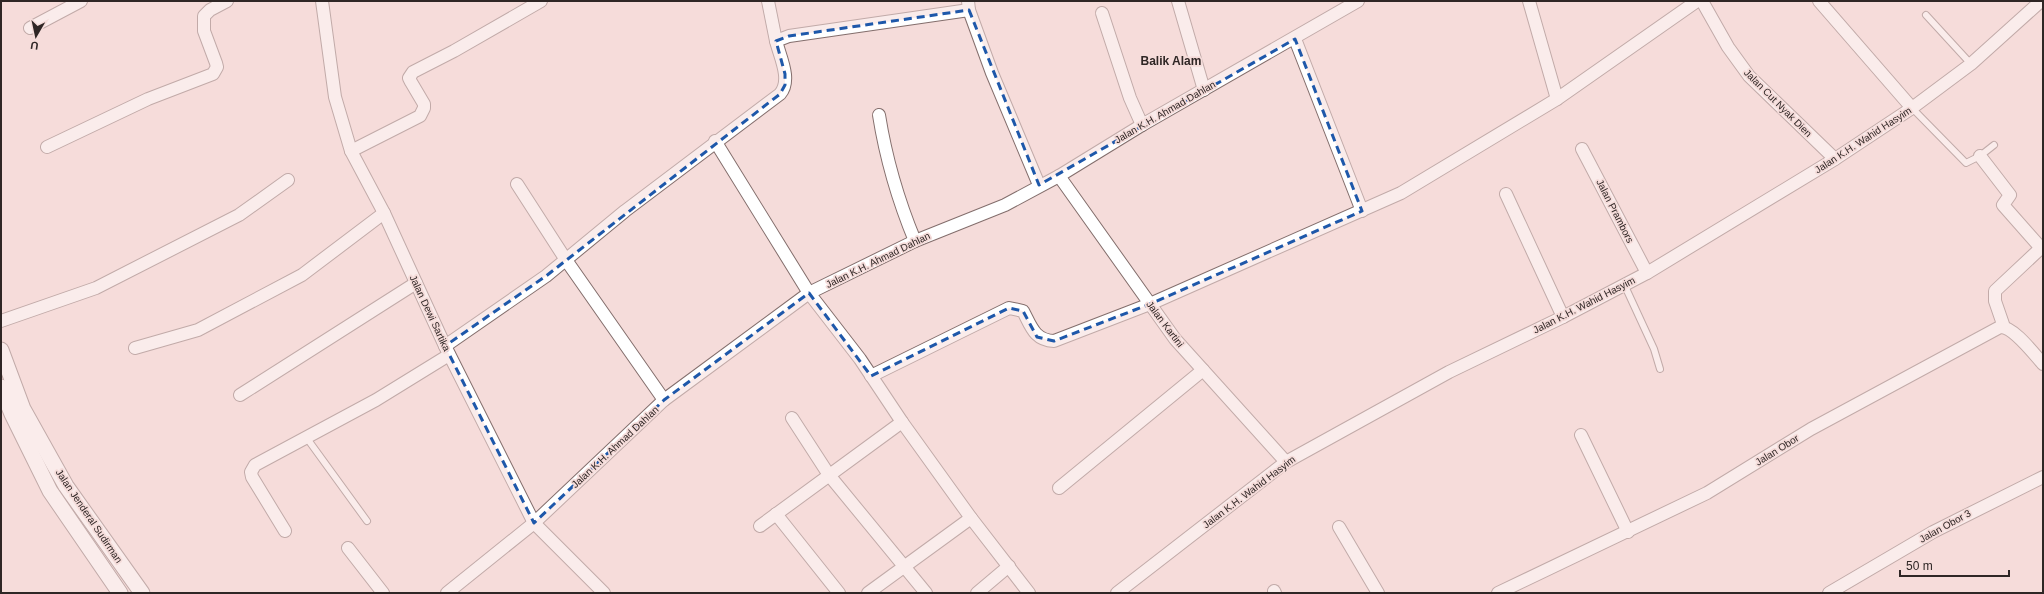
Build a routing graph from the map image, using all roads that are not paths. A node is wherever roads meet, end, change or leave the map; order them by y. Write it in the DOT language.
graph roads {
  1 [pos="81,1"];
  2 [pos="227,1"];
  3 [pos="322,1"];
  4 [pos="541,1"];
  5 [pos="768,1"];
  6 [pos="1178,1"];
  7 [pos="1358,1"];
  8 [pos="1529,1"];
  9 [pos="1697,1"];
  10 [pos="1702,1"];
  11 [pos="1819,1"];
  12 [pos="2041,1"];
  13 [pos="968,6"];
  14 [pos="1102,14"];
  15 [pos="1926,15"];
  16 [pos="30,28"];
  17 [pos="1295,39"];
  18 [pos="776,41"];
  19 [pos="1971,64"];
  20 [pos="1204,90"];
  21 [pos="1557,99"];
  22 [pos="1912,108"];
  23 [pos="879,114"];
  24 [pos="1142,125"];
  25 [pos="715,141"];
  26 [pos="1994,144"];
  27 [pos="47,147"];
  28 [pos="1582,149"];
  29 [pos="351,151"];
  30 [pos="1980,156"];
  31 [pos="1835,159"];
  32 [pos="1059,176"];
  33 [pos="288,180"];
  34 [pos="517,184"];
  35 [pos="1039,185"];
  36 [pos="1506,194"];
  37 [pos="1362,211"];
  38 [pos="384,213"];
  39 [pos="915,241"];
  40 [pos="2042,247"];
  41 [pos="566,260"];
  42 [pos="1647,273"];
  43 [pos="416,283"];
  44 [pos="1624,284"];
  45 [pos="808,293"];
  46 [pos="1150,304"];
  47 [pos="1563,317"];
  48 [pos="1,321"];
  49 [pos="2004,327"];
  50 [pos="135,348"];
  51 [pos="1,350"];
  52 [pos="447,350"];
  53 [pos="2043,364"];
  54 [pos="1660,368"];
  55 [pos="1203,370"];
  56 [pos="872,376"];
  57 [pos="1,387"];
  58 [pos="240,395"];
  59 [pos="664,400"];
  60 [pos="792,418"];
  61 [pos="902,422"];
  62 [pos="1581,435"];
  63 [pos="306,437"];
  64 [pos="1286,462"];
  65 [pos="829,475"];
  66 [pos="2043,477"];
  67 [pos="1059,488"];
  68 [pos="82,508"];
  69 [pos="776,514"];
  70 [pos="67,516"];
  71 [pos="971,518"];
  72 [pos="367,521"];
  73 [pos="534,523"];
  74 [pos="760,526"];
  75 [pos="1339,527"];
  76 [pos="285,531"];
  77 [pos="1628,532"];
  78 [pos="348,548"];
  79 [pos="905,566"];
  80 [pos="1009,566"];
  81 [pos="120,593"];
  82 [pos="142,593"];
  83 [pos="383,593"];
  84 [pos="448,593"];
  85 [pos="604,593"];
  86 [pos="839,593"];
  87 [pos="868,593"];
  88 [pos="926,593"];
  89 [pos="977,593"];
  90 [pos="1029,593"];
  91 [pos="1117,593"];
  92 [pos="1378,593"];
  93 [pos="1498,593"];
  94 [pos="1829,593"];
  1 -- 16 [label="street"];
  2 -- 27 [label="street"];
  3 -- 29 [label="street, Jalan Dewi Sartika"];
  4 -- 29 [label="street"];
  5 -- 18 [label="street"];
  6 -- 20 [label="street"];
  7 -- 17 [label="street, Jalan K.H. Ahmad Dahlan"];
  8 -- 21 [label="street"];
  9 -- 21 [label="street"];
  10 -- 31 [label="street, Jalan Cut Nyak Dien"];
  11 -- 22 [label="street"];
  12 -- 19 [label="street, Jalan K.H. Wahid Hasyim"];
  13 -- 18 [label="street"];
  13 -- 35 [label="street"];
  14 -- 24 [label="street"];
  15 -- 19 [label="lane"];
  17 -- 20 [label="street, Jalan K.H. Ahmad Dahlan"];
  17 -- 37 [label="street"];
  18 -- 25 [label="street"];
  19 -- 22 [label="street, Jalan K.H. Wahid Hasyim"];
  20 -- 24 [label="street, Jalan K.H. Ahmad Dahlan"];
  21 -- 37 [label="street"];
  22 -- 30 [label="lane"];
  22 -- 31 [label="street, Jalan K.H. Wahid Hasyim"];
  23 -- 39 [label="street"];
  24 -- 32 [label="street, Jalan K.H. Ahmad Dahlan"];
  25 -- 41 [label="street"];
  25 -- 45 [label="street"];
  26 -- 30 [label="lane"];
  28 -- 42 [label="street, Jalan Prambors"];
  29 -- 38 [label="street, Jalan Dewi Sartika"];
  30 -- 40 [label="street"];
  31 -- 42 [label="street, Jalan K.H. Wahid Hasyim"];
  32 -- 35 [label="street, Jalan K.H. Ahmad Dahlan"];
  32 -- 46 [label="street, Jalan Kartini"];
  33 -- 48 [label="street"];
  34 -- 41 [label="street"];
  35 -- 39 [label="street, Jalan K.H. Ahmad Dahlan"];
  36 -- 47 [label="street"];
  37 -- 46 [label="street"];
  38 -- 43 [label="street, Jalan Dewi Sartika"];
  38 -- 50 [label="street"];
  39 -- 45 [label="street, Jalan K.H. Ahmad Dahlan"];
  40 -- 49 [label="street"];
  41 -- 52 [label="street"];
  41 -- 59 [label="street"];
  42 -- 44 [label="street, Jalan K.H. Wahid Hasyim"];
  43 -- 52 [label="street, Jalan Dewi Sartika"];
  43 -- 58 [label="street"];
  44 -- 47 [label="street, Jalan K.H. Wahid Hasyim"];
  44 -- 54 [label="lane"];
  45 -- 56 [label="street"];
  45 -- 59 [label="street, Jalan K.H. Ahmad Dahlan"];
  46 -- 55 [label="street, Jalan Kartini"];
  46 -- 56 [label="street"];
  47 -- 64 [label="street, Jalan K.H. Wahid Hasyim"];
  49 -- 53 [label="street"];
  49 -- 77 [label="street, Jalan Obor"];
  51 -- 68 [label="street, Jalan Jenderal Sudirman"];
  52 -- 63 [label="street"];
  52 -- 73 [label="street, Jalan Dewi Sartika"];
  55 -- 64 [label="street, Jalan Kartini"];
  55 -- 67 [label="street"];
  56 -- 61 [label="street"];
  57 -- 70 [label="street, Jalan Jenderal Sudirman"];
  59 -- 73 [label="street, Jalan K.H. Ahmad Dahlan"];
  60 -- 65 [label="street"];
  61 -- 65 [label="street"];
  61 -- 71 [label="street"];
  62 -- 77 [label="street"];
  63 -- 72 [label="lane"];
  63 -- 76 [label="street"];
  64 -- 91 [label="street, Jalan K.H. Wahid Hasyim"];
  65 -- 69 [label="street"];
  65 -- 79 [label="street"];
  66 -- 94 [label="street, Jalan Obor 3"];
  68 -- 70 [label="street"];
  68 -- 82 [label="street, Jalan Jenderal Sudirman"];
  69 -- 74 [label="street"];
  69 -- 86 [label="street"];
  70 -- 81 [label="street, Jalan Jenderal Sudirman"];
  71 -- 79 [label="street"];
  71 -- 80 [label="street"];
  73 -- 84 [label="street, Jalan K.H. Ahmad Dahlan"];
  73 -- 85 [label="street, Jalan Dewi Sartika"];
  75 -- 92 [label="street"];
  77 -- 93 [label="street, Jalan Obor"];
  78 -- 83 [label="street"];
  79 -- 87 [label="street"];
  79 -- 88 [label="street"];
  80 -- 89 [label="street"];
  80 -- 90 [label="street"];
}
